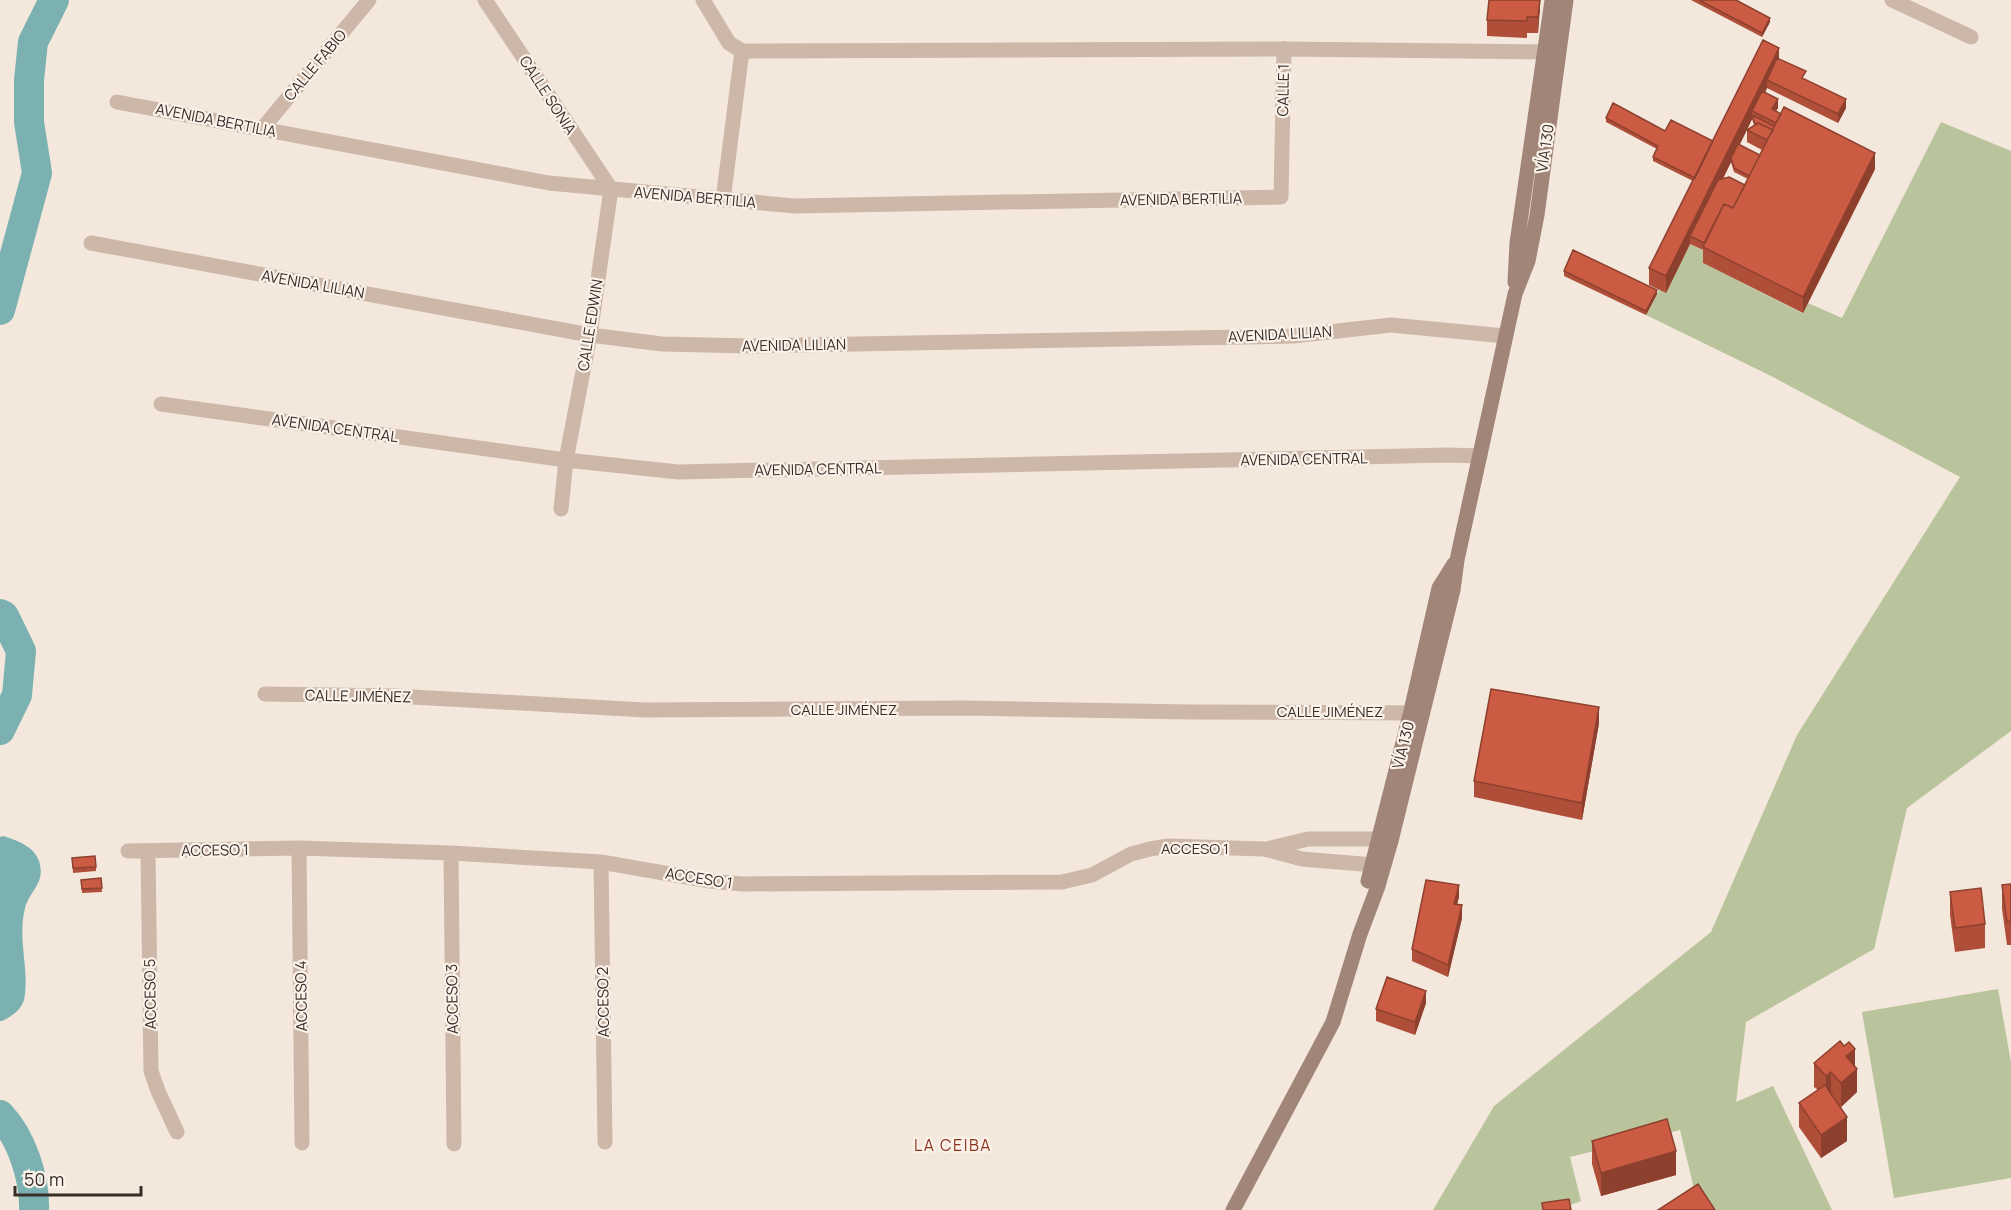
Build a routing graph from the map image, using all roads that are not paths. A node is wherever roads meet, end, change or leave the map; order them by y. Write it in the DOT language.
graph roads {
  1 [pos="369,0"];
  2 [pos="486,0"];
  3 [pos="703,0"];
  4 [pos="1552,0"];
  5 [pos="1566,0"];
  6 [pos="1893,0"];
  7 [pos="1971,37"];
  8 [pos="1284,49"];
  9 [pos="742,51"];
  10 [pos="1552,52"];
  11 [pos="117,102"];
  12 [pos="262,129"];
  13 [pos="611,189"];
  14 [pos="1281,197"];
  15 [pos="723,200"];
  16 [pos="91,243"];
  17 [pos="590,335"];
  18 [pos="1505,336"];
  19 [pos="161,404"];
  20 [pos="1480,456"];
  21 [pos="566,460"];
  22 [pos="561,509"];
  23 [pos="265,694"];
  24 [pos="1417,712"];
  25 [pos="1380,839"];
  26 [pos="299,848"];
  27 [pos="1264,849"];
  28 [pos="128,851"];
  29 [pos="148,851"];
  30 [pos="451,853"];
  31 [pos="601,862"];
  32 [pos="1374,865"];
  33 [pos="1359,934"];
  34 [pos="177,1132"];
  35 [pos="605,1142"];
  36 [pos="302,1143"];
  37 [pos="454,1144"];
  38 [pos="1233,1210"];
  1 -- 12 [label="street, CALLE FABIO"];
  2 -- 13 [label="street, CALLE SONIA"];
  3 -- 9 [label="street"];
  4 -- 10 [label="main road, VÍA 130"];
  5 -- 10 [label="main road, VÍA 130"];
  6 -- 7 [label="street"];
  8 -- 9 [label="street"];
  8 -- 10 [label="street"];
  8 -- 14 [label="street, CALLE 1"];
  9 -- 15 [label="street"];
  10 -- 18 [label="main road, VÍA 130"];
  11 -- 12 [label="street, AVENIDA BERTILIA"];
  12 -- 13 [label="street, AVENIDA BERTILIA"];
  13 -- 15 [label="street, AVENIDA BERTILIA"];
  13 -- 17 [label="street, CALLE EDWIN"];
  14 -- 15 [label="street, AVENIDA BERTILIA"];
  16 -- 17 [label="street, AVENIDA LILIAN"];
  17 -- 18 [label="street, AVENIDA LILIAN"];
  17 -- 21 [label="street, CALLE EDWIN"];
  18 -- 20 [label="main road, VÍA 130"];
  19 -- 21 [label="street, AVENIDA CENTRAL"];
  20 -- 21 [label="street, AVENIDA CENTRAL"];
  20 -- 24 [label="main road, VÍA 130"];
  21 -- 22 [label="street"];
  23 -- 24 [label="street, CALLE JIMÉNEZ"];
  24 -- 25 [label="main road, VÍA 130"];
  24 -- 33 [label="main road, VÍA 130"];
  25 -- 27 [label="street, ACCESO 1"];
  25 -- 32 [label="main road, VÍA 130"];
  26 -- 29 [label="street, ACCESO 1"];
  26 -- 30 [label="street, ACCESO 1"];
  26 -- 36 [label="street, ACCESO 4"];
  27 -- 31 [label="street, ACCESO 1"];
  27 -- 32 [label="street, ACCESO 1"];
  28 -- 29 [label="street, ACCESO 1"];
  29 -- 34 [label="street, ACCESO 5"];
  30 -- 31 [label="street, ACCESO 1"];
  30 -- 37 [label="street, ACCESO 3"];
  31 -- 35 [label="street, ACCESO 2"];
  32 -- 33 [label="main road, VÍA 130"];
  33 -- 38 [label="main road, VÍA 130"];
}
